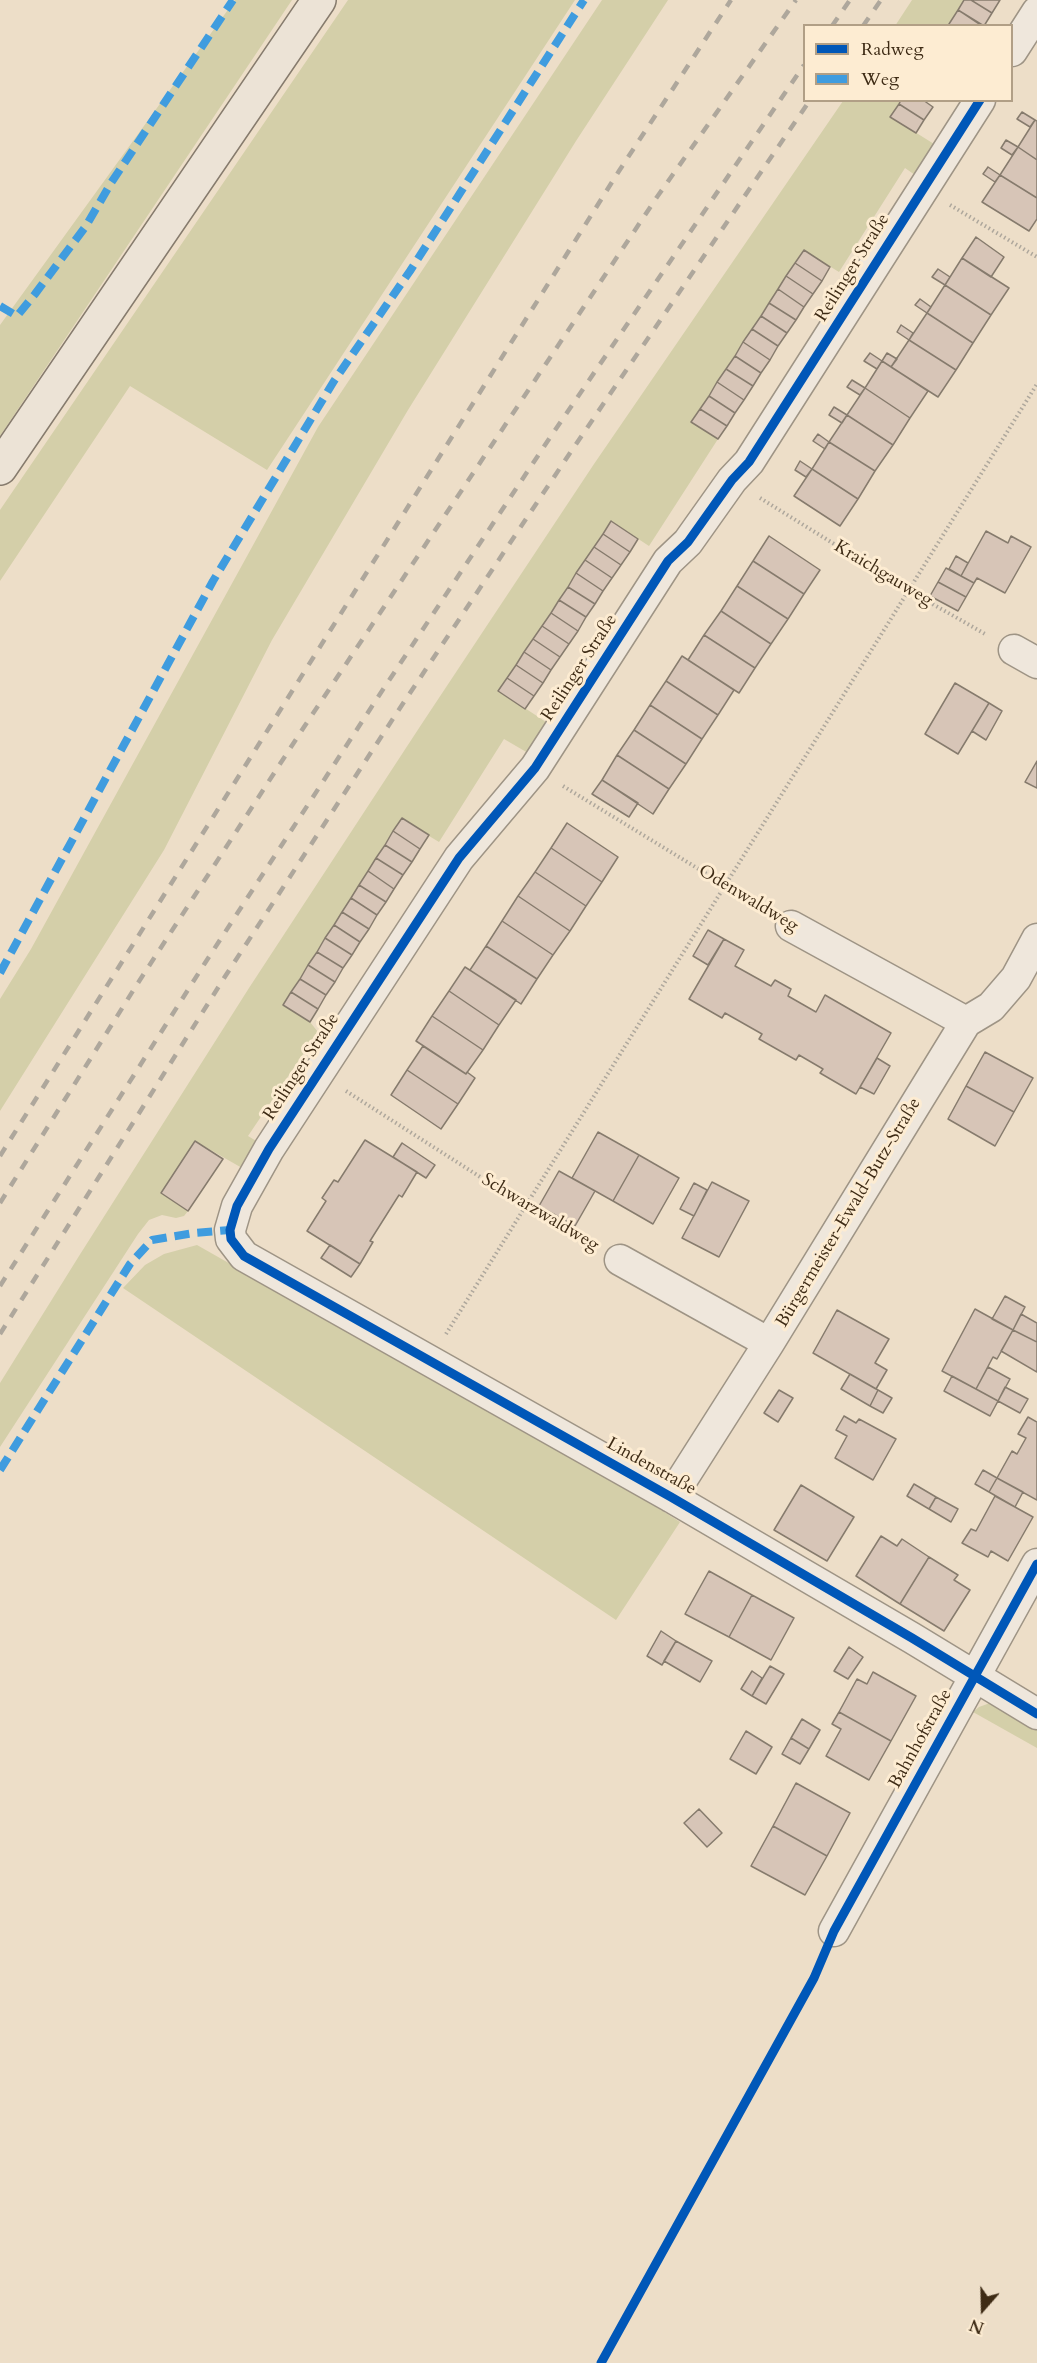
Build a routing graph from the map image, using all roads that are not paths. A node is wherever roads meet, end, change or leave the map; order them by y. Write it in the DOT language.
graph roads {
  1 [pos="318,0"];
  2 [pos="1037,12"];
  3 [pos="1013,48"];
  4 [pos="979,102"];
  5 [pos="0,468"];
  6 [pos="791,926"];
  7 [pos="1037,939"];
  8 [pos="966,1022"];
  9 [pos="244,1256"];
  10 [pos="620,1260"];
  11 [pos="769,1343"];
  12 [pos="671,1497"];
  13 [pos="1037,1564"];
  14 [pos="974,1677"];
  15 [pos="1037,1714"];
  16 [pos="834,1931"];
  1 -- 5 [label="main road"];
  2 -- 3 [label="street"];
  4 -- 9 [label="street, Reilinger Straße"];
  6 -- 8 [label="street, Odenwaldweg"];
  7 -- 8 [label="street, Bürgermeister-Ewald-Butz-Straße"];
  8 -- 11 [label="street, Bürgermeister-Ewald-Butz-Straße"];
  9 -- 12 [label="street, Lindenstraße"];
  10 -- 11 [label="street, Schwarzwaldweg"];
  11 -- 12 [label="street, Bürgermeister-Ewald-Butz-Straße"];
  12 -- 14 [label="street, Lindenstraße"];
  13 -- 14 [label="street, Bahnhofstraße"];
  14 -- 15 [label="street, Lindenstraße"];
  14 -- 16 [label="street, Bahnhofstraße"];
}
